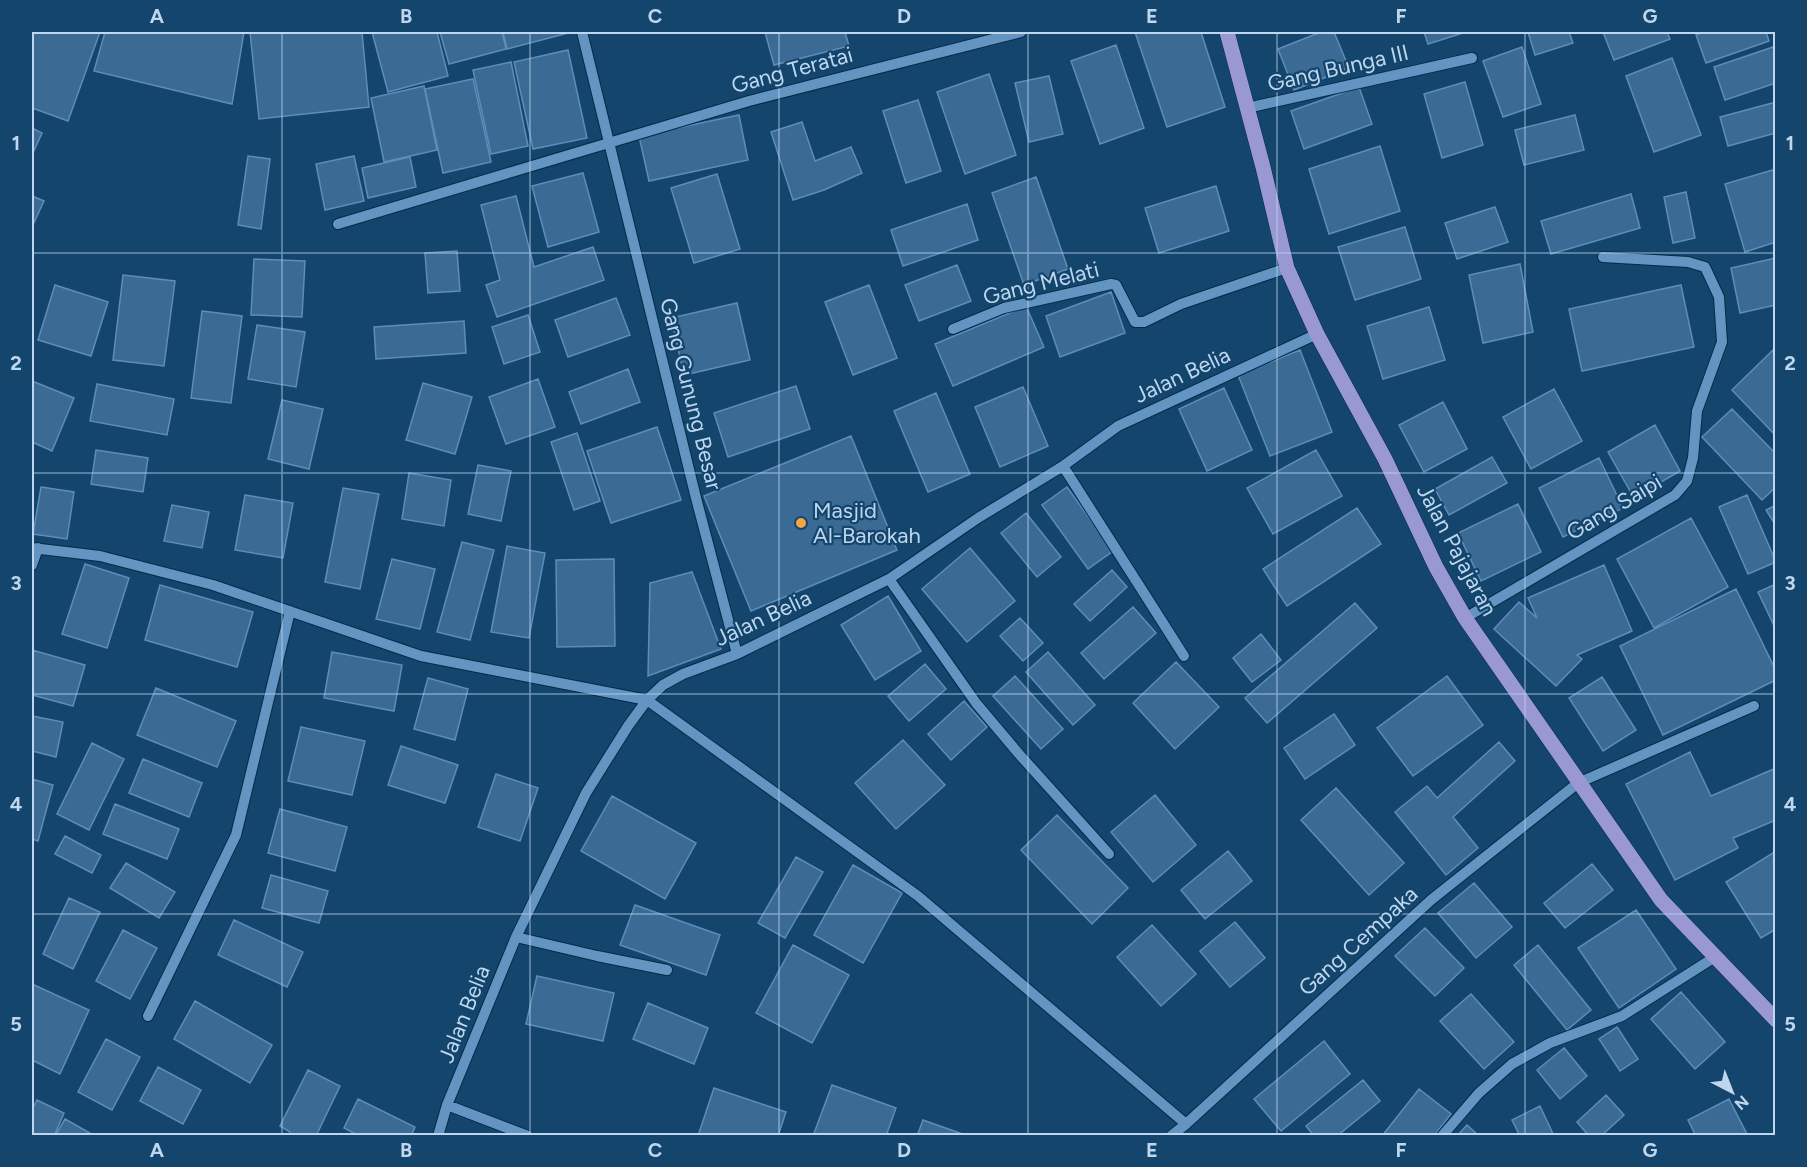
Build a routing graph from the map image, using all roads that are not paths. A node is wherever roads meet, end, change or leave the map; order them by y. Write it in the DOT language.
graph roads {
  1 [pos="582,32"];
  2 [pos="1021,32"];
  3 [pos="1227,32"];
  4 [pos="1472,57"];
  5 [pos="1246,108"];
  6 [pos="609,142"];
  7 [pos="338,224"];
  8 [pos="1603,256"];
  9 [pos="1287,268"];
  10 [pos="953,329"];
  11 [pos="1317,334"];
  12 [pos="1063,466"];
  13 [pos="35,548"];
  14 [pos="32,565"];
  15 [pos="889,579"];
  16 [pos="290,611"];
  17 [pos="1465,618"];
  18 [pos="737,654"];
  19 [pos="1184,656"];
  20 [pos="647,699"];
  21 [pos="1754,706"];
  22 [pos="1578,783"];
  23 [pos="1109,854"];
  24 [pos="516,937"];
  25 [pos="1715,957"];
  26 [pos="667,970"];
  27 [pos="148,1016"];
  28 [pos="1776,1020"];
  29 [pos="447,1105"];
  30 [pos="1186,1124"];
  31 [pos="438,1136"];
  32 [pos="528,1136"];
  33 [pos="1171,1136"];
  34 [pos="1443,1136"];
  1 -- 6 [label="street, Gang Gunung Besar"];
  2 -- 6 [label="street, Gang Teratai"];
  3 -- 5 [label="main road, Jalan Pajajaran"];
  4 -- 5 [label="street, Gang Bunga III"];
  5 -- 9 [label="main road, Jalan Pajajaran"];
  6 -- 7 [label="street, Gang Teratai"];
  6 -- 18 [label="street, Gang Gunung Besar"];
  8 -- 17 [label="street, Gang Saipi"];
  9 -- 10 [label="street, Gang Melati"];
  9 -- 11 [label="main road, Jalan Pajajaran"];
  11 -- 12 [label="street, Jalan Belia"];
  11 -- 17 [label="main road, Jalan Pajajaran"];
  12 -- 15 [label="street, Jalan Belia"];
  12 -- 19 [label="street"];
  13 -- 14 [label="street"];
  13 -- 16 [label="street"];
  15 -- 18 [label="street, Jalan Belia"];
  15 -- 23 [label="street"];
  16 -- 20 [label="street"];
  16 -- 27 [label="street"];
  17 -- 22 [label="main road, Jalan Pajajaran"];
  18 -- 20 [label="street, Jalan Belia"];
  20 -- 24 [label="street, Jalan Belia"];
  20 -- 30 [label="street"];
  21 -- 22 [label="street, Gang Cempaka"];
  22 -- 25 [label="main road, Jalan Pajajaran"];
  22 -- 30 [label="street, Gang Cempaka"];
  24 -- 26 [label="street"];
  24 -- 29 [label="street, Jalan Belia"];
  25 -- 28 [label="main road, Jalan Pajajaran"];
  25 -- 34 [label="street"];
  29 -- 31 [label="street, Jalan Belia"];
  29 -- 32 [label="street"];
  30 -- 33 [label="street, Gang Cempaka"];
}
